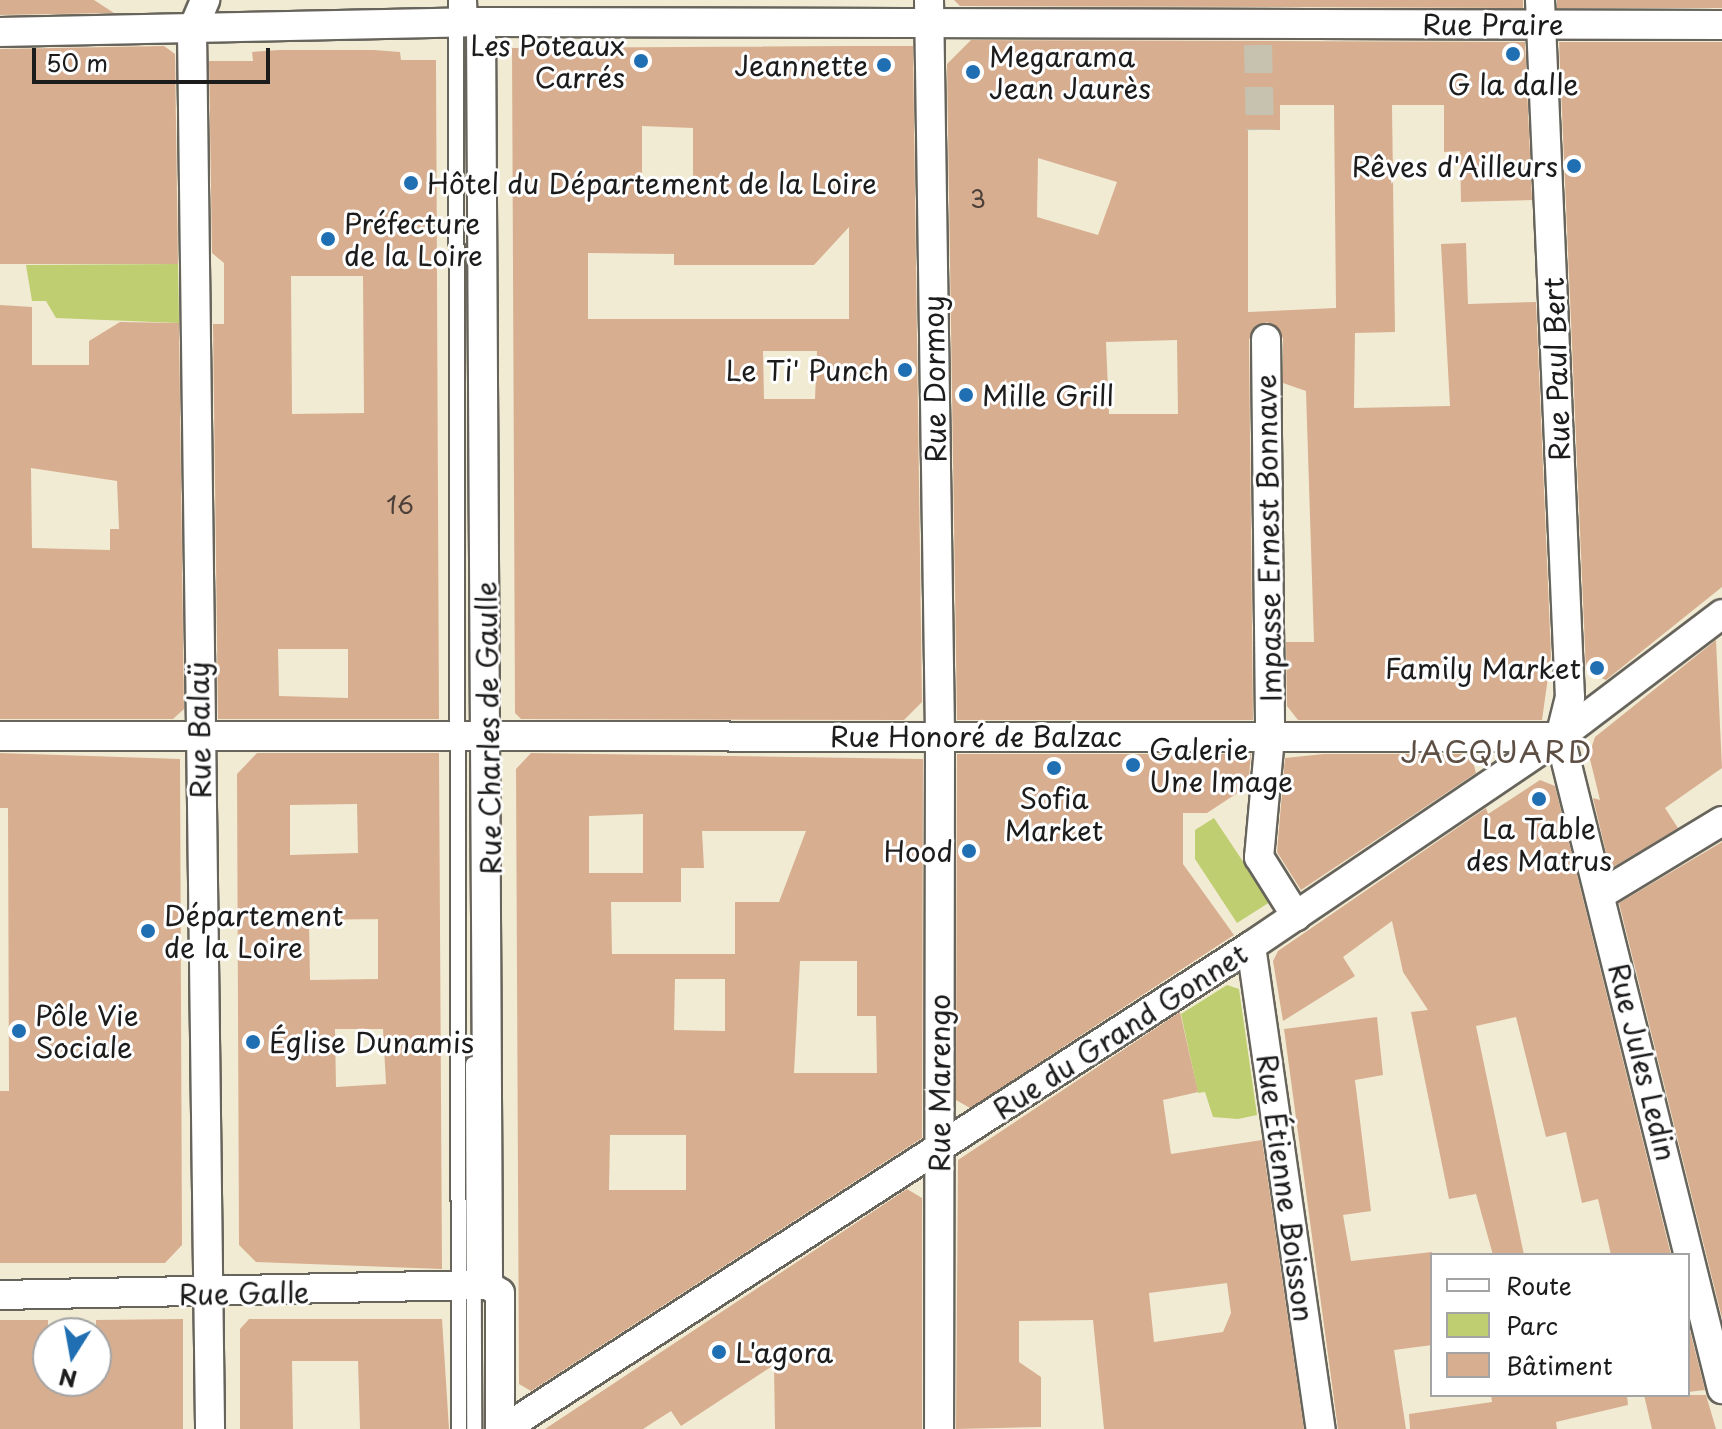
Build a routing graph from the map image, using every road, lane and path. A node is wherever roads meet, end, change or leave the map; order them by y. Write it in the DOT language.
graph roads {
  1 [pos="205,0"];
  2 [pos="929,11"];
  3 [pos="1541,12"];
  4 [pos="466,13"];
  5 [pos="1722,25"];
  6 [pos="192,31"];
  7 [pos="0,32"];
  8 [pos="1266,339"];
  9 [pos="1722,614"];
  10 [pos="0,736"];
  11 [pos="198,736"];
  12 [pos="472,736"];
  13 [pos="940,736"];
  14 [pos="1270,737"];
  15 [pos="1560,737"];
  16 [pos="1722,821"];
  17 [pos="1603,893"];
  18 [pos="1296,916"];
  19 [pos="1251,946"];
  20 [pos="939,1148"];
  21 [pos="1689,1253"];
  22 [pos="1690,1256"];
  23 [pos="473,1289"];
  24 [pos="210,1293"];
  25 [pos="0,1295"];
  26 [pos="1722,1389"];
  27 [pos="210,1429"];
  28 [pos="459,1429"];
  29 [pos="474,1429"];
  30 [pos="502,1429"];
  31 [pos="939,1429"];
  32 [pos="1321,1429"];
  1 -- 6 [label="street"];
  2 -- 3 [label="street, Rue Praire"];
  2 -- 4 [label="street, Rue Praire"];
  2 -- 13 [label="street, Rue Dormoy"];
  3 -- 5 [label="street, Rue Praire"];
  3 -- 15 [label="street, Rue Paul Bert"];
  4 -- 6 [label="street, Rue Praire"];
  4 -- 12 [label="street, Rue Charles de Gaulle"];
  6 -- 7 [label="street, Rue Praire"];
  6 -- 11 [label="street, Rue Balaÿ"];
  8 -- 14 [label="street, Impasse Ernest Bonnave"];
  9 -- 15 [label="street, Rue du Grand Gonnet"];
  10 -- 11 [label="street, Rue Honoré de Balzac"];
  11 -- 12 [label="street, Rue Honoré de Balzac"];
  11 -- 24 [label="street, Rue Balaÿ"];
  12 -- 13 [label="street, Rue Honoré de Balzac"];
  12 -- 23 [label="street, Rue Charles de Gaulle"];
  13 -- 14 [label="street, Rue Honoré de Balzac"];
  13 -- 20 [label="street, Rue Marengo"];
  14 -- 15 [label="street, Rue Honoré de Balzac"];
  14 -- 18 [label="street, Impasse Ernest Bonnave"];
  15 -- 17 [label="street, Rue Jules Ledin"];
  15 -- 18 [label="street, Rue du Grand Gonnet"];
  16 -- 17 [label="street"];
  17 -- 21 [label="street, Rue Jules Ledin"];
  18 -- 19 [label="street, Rue du Grand Gonnet"];
  19 -- 20 [label="street, Rue du Grand Gonnet"];
  19 -- 32 [label="street, Rue Étienne Boisson"];
  20 -- 30 [label="street, Rue du Grand Gonnet"];
  20 -- 31 [label="street, Rue Marengo"];
  22 -- 26 [label="street, Rue Jules Ledin"];
  23 -- 24 [label="street, Rue Galle"];
  23 -- 28 [label="lane"];
  23 -- 29 [label="lane"];
  23 -- 30 [label="street, Rue Charles de Gaulle"];
  24 -- 25 [label="street, Rue Galle"];
  24 -- 27 [label="street, Rue Balaÿ"];
}
